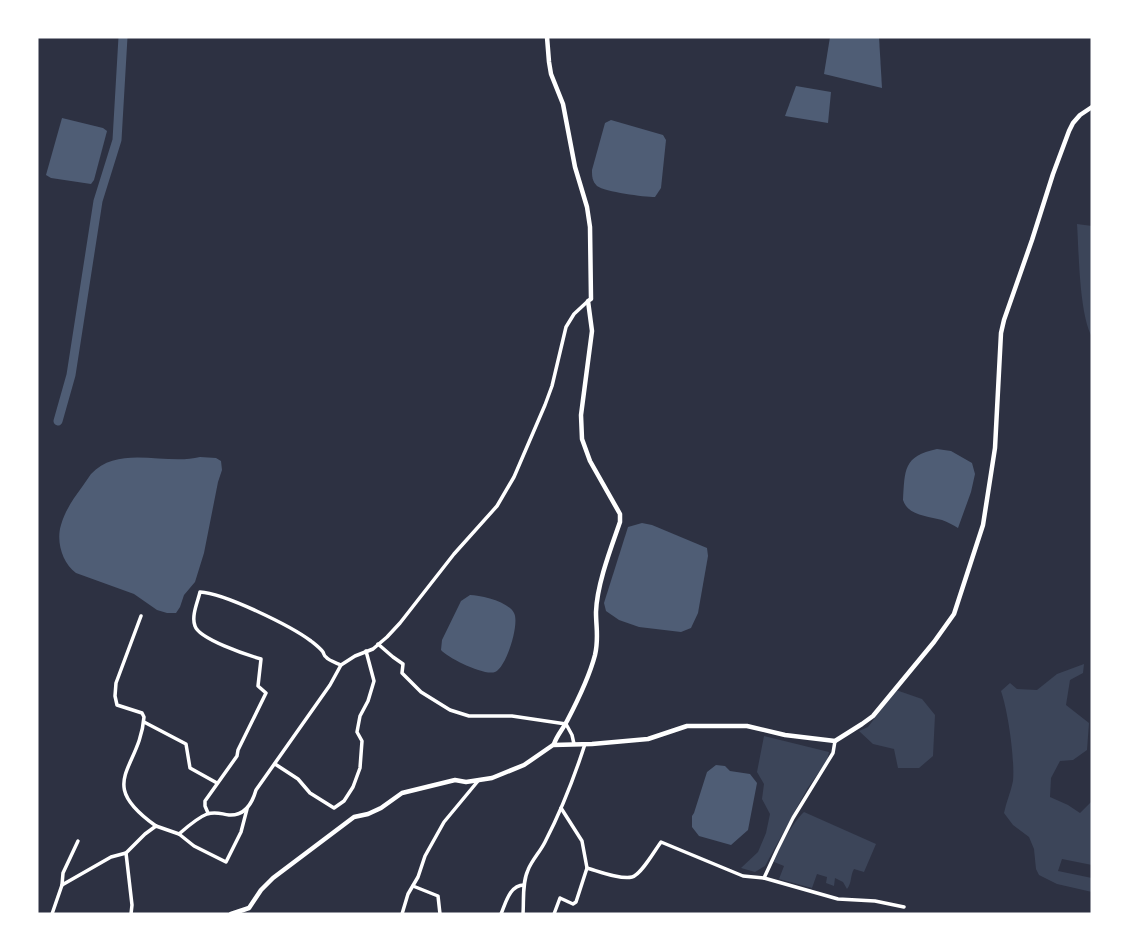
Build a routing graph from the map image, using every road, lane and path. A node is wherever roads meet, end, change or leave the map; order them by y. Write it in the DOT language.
graph roads {
  1 [pos="547,37"];
  2 [pos="1092,107"];
  3 [pos="588,302"];
  4 [pos="141,616"];
  5 [pos="379,644"];
  6 [pos="366,651"];
  7 [pos="341,665"];
  8 [pos="144,722"];
  9 [pos="566,724"];
  10 [pos="835,741"];
  11 [pos="575,744"];
  12 [pos="585,744"];
  13 [pos="553,745"];
  14 [pos="275,764"];
  15 [pos="479,780"];
  16 [pos="217,783"];
  17 [pos="561,807"];
  18 [pos="247,809"];
  19 [pos="208,813"];
  20 [pos="156,827"];
  21 [pos="178,834"];
  22 [pos="78,841"];
  23 [pos="126,853"];
  24 [pos="587,868"];
  25 [pos="764,878"];
  26 [pos="62,885"];
  27 [pos="524,885"];
  28 [pos="413,886"];
  29 [pos="904,907"];
  30 [pos="250,911"];
  31 [pos="241,913"];
  32 [pos="52,914"];
  33 [pos="131,914"];
  34 [pos="231,914"];
  35 [pos="402,914"];
  36 [pos="440,914"];
  37 [pos="501,914"];
  38 [pos="523,914"];
  39 [pos="554,914"];
  1 -- 3 [label="street"];
  2 -- 10 [label="street"];
  3 -- 5 [label="street"];
  3 -- 9 [label="street"];
  4 -- 8 [label="street"];
  5 -- 6 [label="street"];
  5 -- 9 [label="street"];
  6 -- 7 [label="street"];
  6 -- 14 [label="street"];
  7 -- 14 [label="street"];
  7 -- 16 [label="street"];
  8 -- 16 [label="street"];
  8 -- 20 [label="street"];
  9 -- 11 [label="street"];
  9 -- 13 [label="street"];
  10 -- 12 [label="street"];
  10 -- 25 [label="street"];
  11 -- 12 [label="street"];
  11 -- 13 [label="street"];
  12 -- 17 [label="street"];
  13 -- 15 [label="street"];
  14 -- 18 [label="street"];
  15 -- 28 [label="street"];
  15 -- 30 [label="street"];
  16 -- 19 [label="street"];
  17 -- 24 [label="street"];
  17 -- 27 [label="street"];
  18 -- 19 [label="street"];
  18 -- 21 [label="street"];
  19 -- 21 [label="street"];
  20 -- 21 [label="street"];
  20 -- 23 [label="street"];
  22 -- 26 [label="street"];
  23 -- 26 [label="street"];
  23 -- 33 [label="street"];
  24 -- 25 [label="street"];
  24 -- 39 [label="street"];
  25 -- 29 [label="street"];
  26 -- 32 [label="street"];
  27 -- 37 [label="street"];
  27 -- 38 [label="street"];
  28 -- 35 [label="street"];
  28 -- 36 [label="street"];
  30 -- 31 [label="street"];
  31 -- 34 [label="street"];
}
